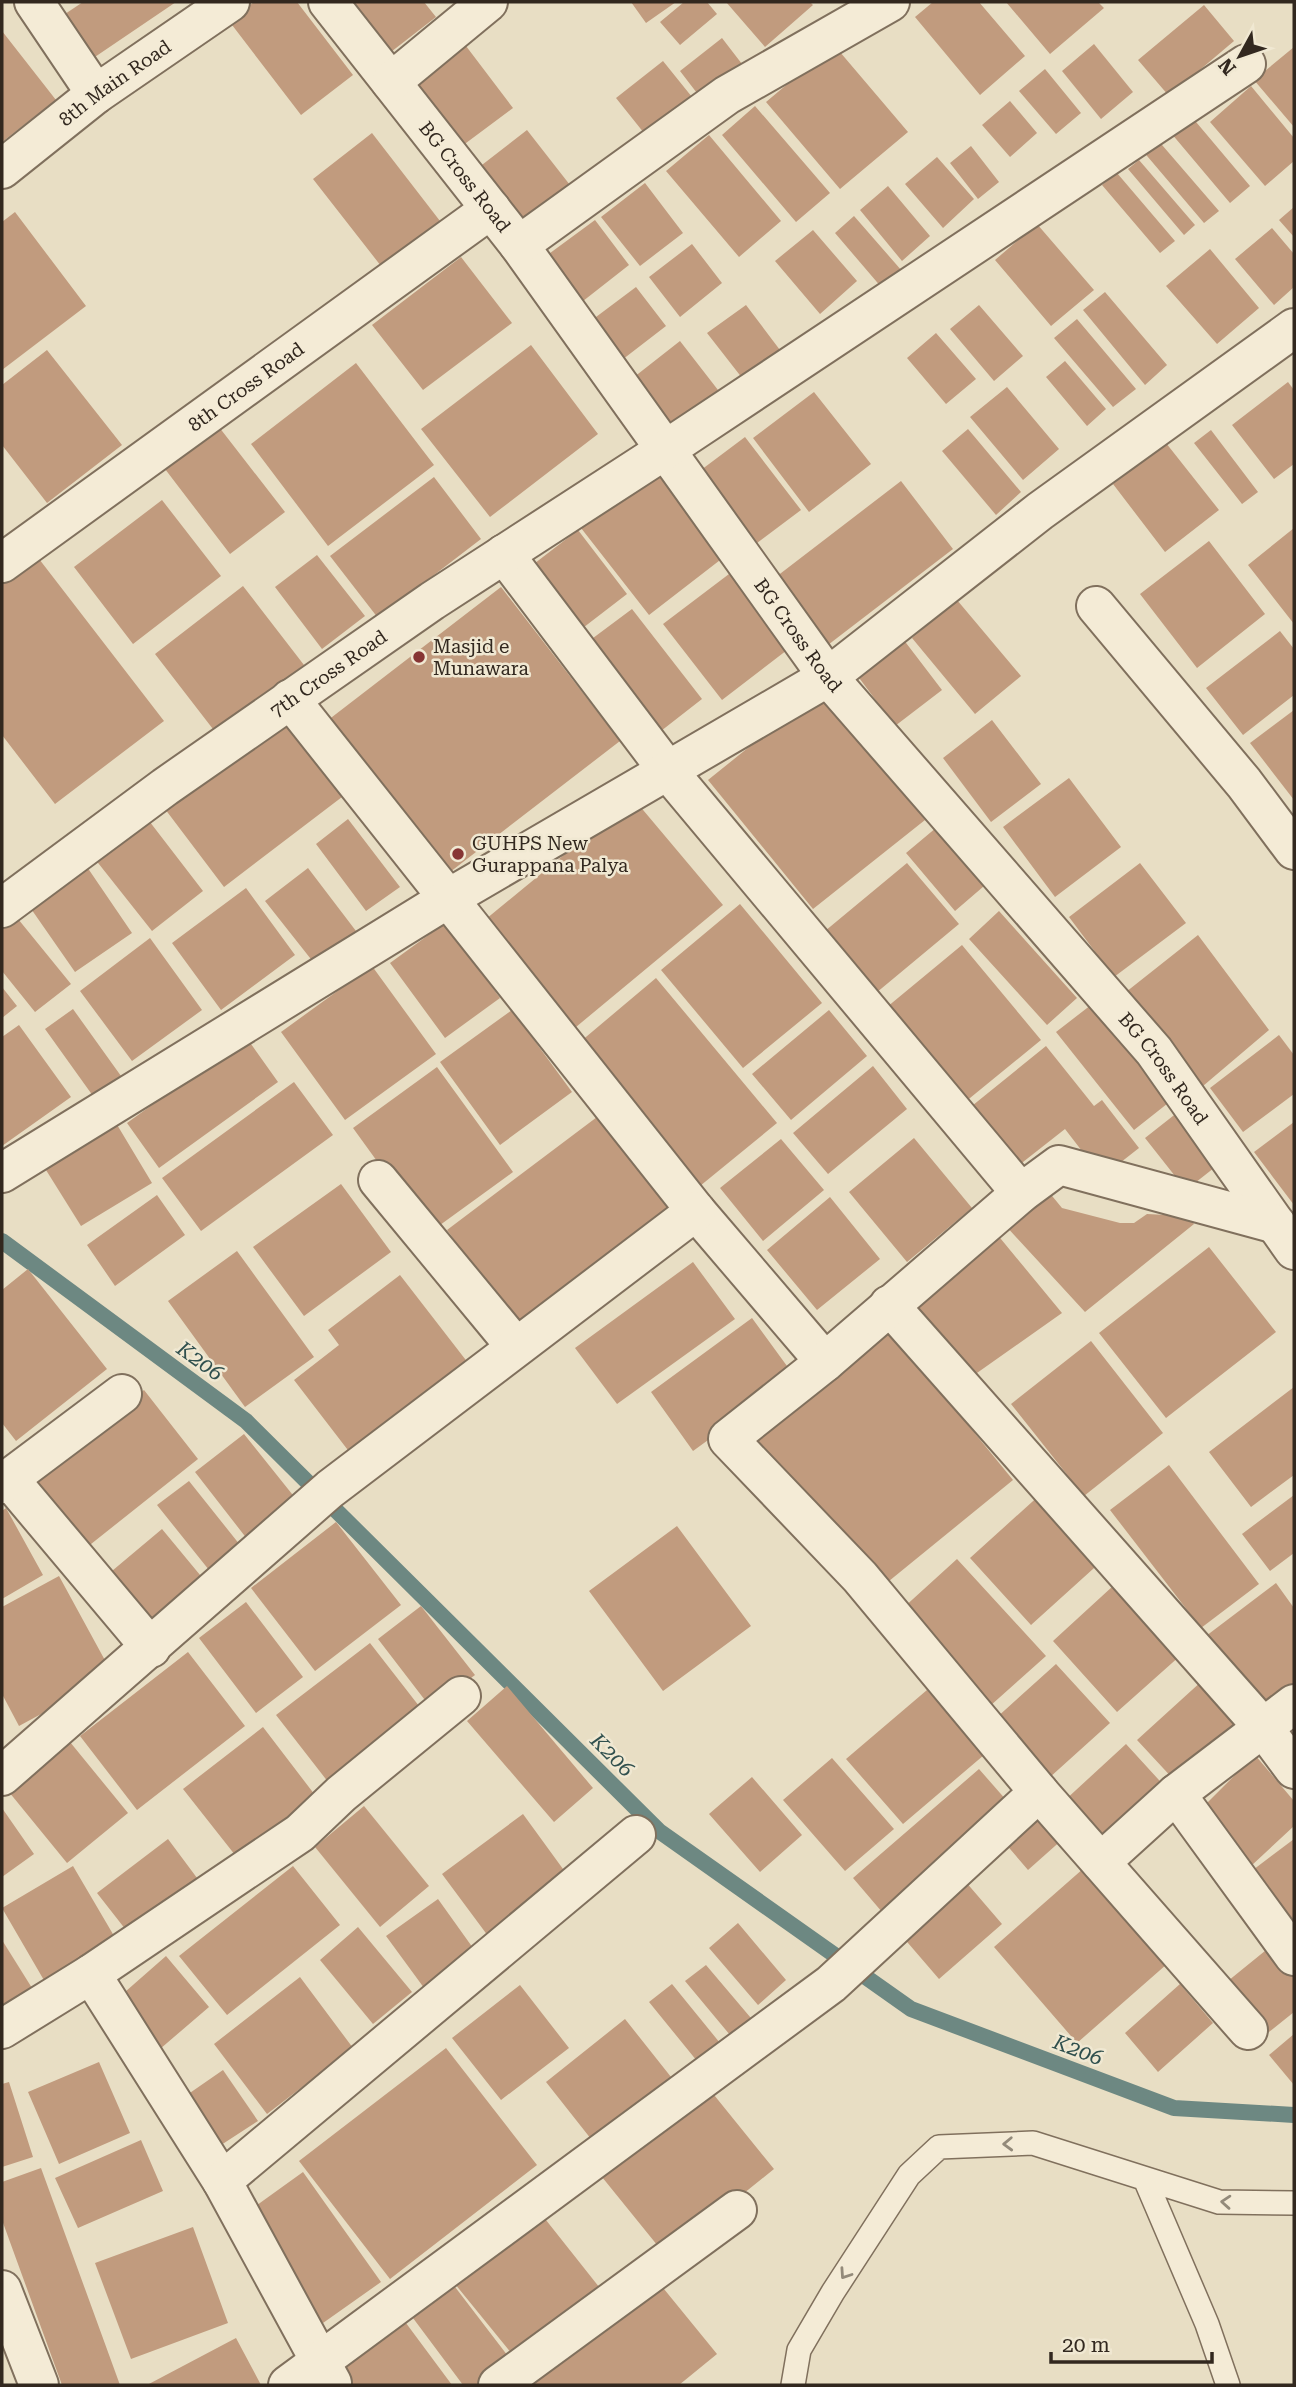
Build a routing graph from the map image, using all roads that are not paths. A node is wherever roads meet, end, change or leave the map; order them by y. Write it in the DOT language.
graph roads {
  1 [pos="34,2"];
  2 [pos="230,2"];
  3 [pos="328,2"];
  4 [pos="488,2"];
  5 [pos="890,2"];
  6 [pos="1246,64"];
  7 [pos="391,82"];
  8 [pos="96,94"];
  9 [pos="2,169"];
  10 [pos="491,209"];
  11 [pos="519,245"];
  12 [pos="1294,328"];
  13 [pos="665,450"];
  14 [pos="504,554"];
  15 [pos="2,564"];
  16 [pos="1096,606"];
  17 [pos="828,677"];
  18 [pos="290,699"];
  19 [pos="668,771"];
  20 [pos="1294,850"];
  21 [pos="449,898"];
  22 [pos="2,908"];
  23 [pos="2,1173"];
  24 [pos="379,1180"];
  25 [pos="1021,1194"];
  26 [pos="696,1211"];
  27 [pos="1285,1237"];
  28 [pos="889,1305"];
  29 [pos="516,1347"];
  30 [pos="825,1362"];
  31 [pos="122,1394"];
  32 [pos="5,1481"];
  33 [pos="151,1648"];
  34 [pos="461,1696"];
  35 [pos="1294,1704"];
  36 [pos="1262,1726"];
  37 [pos="1294,1769"];
  38 [pos="2,1776"];
  39 [pos="1039,1793"];
  40 [pos="1177,1794"];
  41 [pos="636,1835"];
  42 [pos="1101,1862"];
  43 [pos="1294,1956"];
  44 [pos="91,1974"];
  45 [pos="2,2029"];
  46 [pos="1248,2030"];
  47 [pos="1145,2179"];
  48 [pos="222,2181"];
  49 [pos="1294,2203"];
  50 [pos="737,2210"];
  51 [pos="2,2290"];
  52 [pos="327,2374"];
  53 [pos="39,2385"];
  54 [pos="288,2385"];
  55 [pos="498,2385"];
  56 [pos="793,2385"];
  57 [pos="1228,2385"];
  1 -- 8 [label="street"];
  2 -- 8 [label="street, 8th Main Road"];
  3 -- 7 [label="street, BG Cross Road"];
  4 -- 7 [label="street"];
  5 -- 11 [label="street"];
  6 -- 13 [label="street, 7th Cross Road"];
  7 -- 10 [label="street, BG Cross Road"];
  8 -- 9 [label="street, 8th Main Road"];
  10 -- 11 [label="street, BG Cross Road"];
  10 -- 15 [label="street, 8th Cross Road"];
  11 -- 13 [label="street, BG Cross Road"];
  12 -- 17 [label="street"];
  13 -- 14 [label="street, 7th Cross Road"];
  13 -- 17 [label="street, BG Cross Road"];
  14 -- 18 [label="street, 7th Cross Road"];
  14 -- 19 [label="street"];
  16 -- 20 [label="street"];
  17 -- 19 [label="street"];
  17 -- 27 [label="street, BG Cross Road"];
  18 -- 21 [label="street"];
  18 -- 22 [label="street, 7th Cross Road"];
  19 -- 21 [label="street"];
  19 -- 25 [label="street"];
  21 -- 23 [label="street"];
  21 -- 26 [label="street"];
  24 -- 29 [label="street"];
  25 -- 27 [label="street"];
  25 -- 28 [label="street"];
  26 -- 29 [label="street"];
  26 -- 30 [label="street"];
  28 -- 30 [label="street"];
  28 -- 36 [label="street"];
  29 -- 33 [label="street"];
  30 -- 39 [label="street"];
  31 -- 32 [label="street"];
  32 -- 33 [label="street"];
  33 -- 38 [label="street"];
  34 -- 44 [label="street"];
  35 -- 36 [label="street"];
  36 -- 37 [label="street"];
  36 -- 40 [label="street"];
  39 -- 42 [label="street"];
  39 -- 52 [label="street"];
  40 -- 42 [label="street"];
  40 -- 43 [label="street"];
  41 -- 48 [label="street"];
  42 -- 46 [label="street"];
  44 -- 45 [label="street"];
  44 -- 48 [label="street"];
  49 -- 47 [label="lane, one-way"];
  47 -- 56 [label="lane, one-way"];
  47 -- 57 [label="lane"];
  48 -- 52 [label="street"];
  50 -- 55 [label="street"];
  51 -- 53 [label="street"];
  52 -- 54 [label="street"];
}
